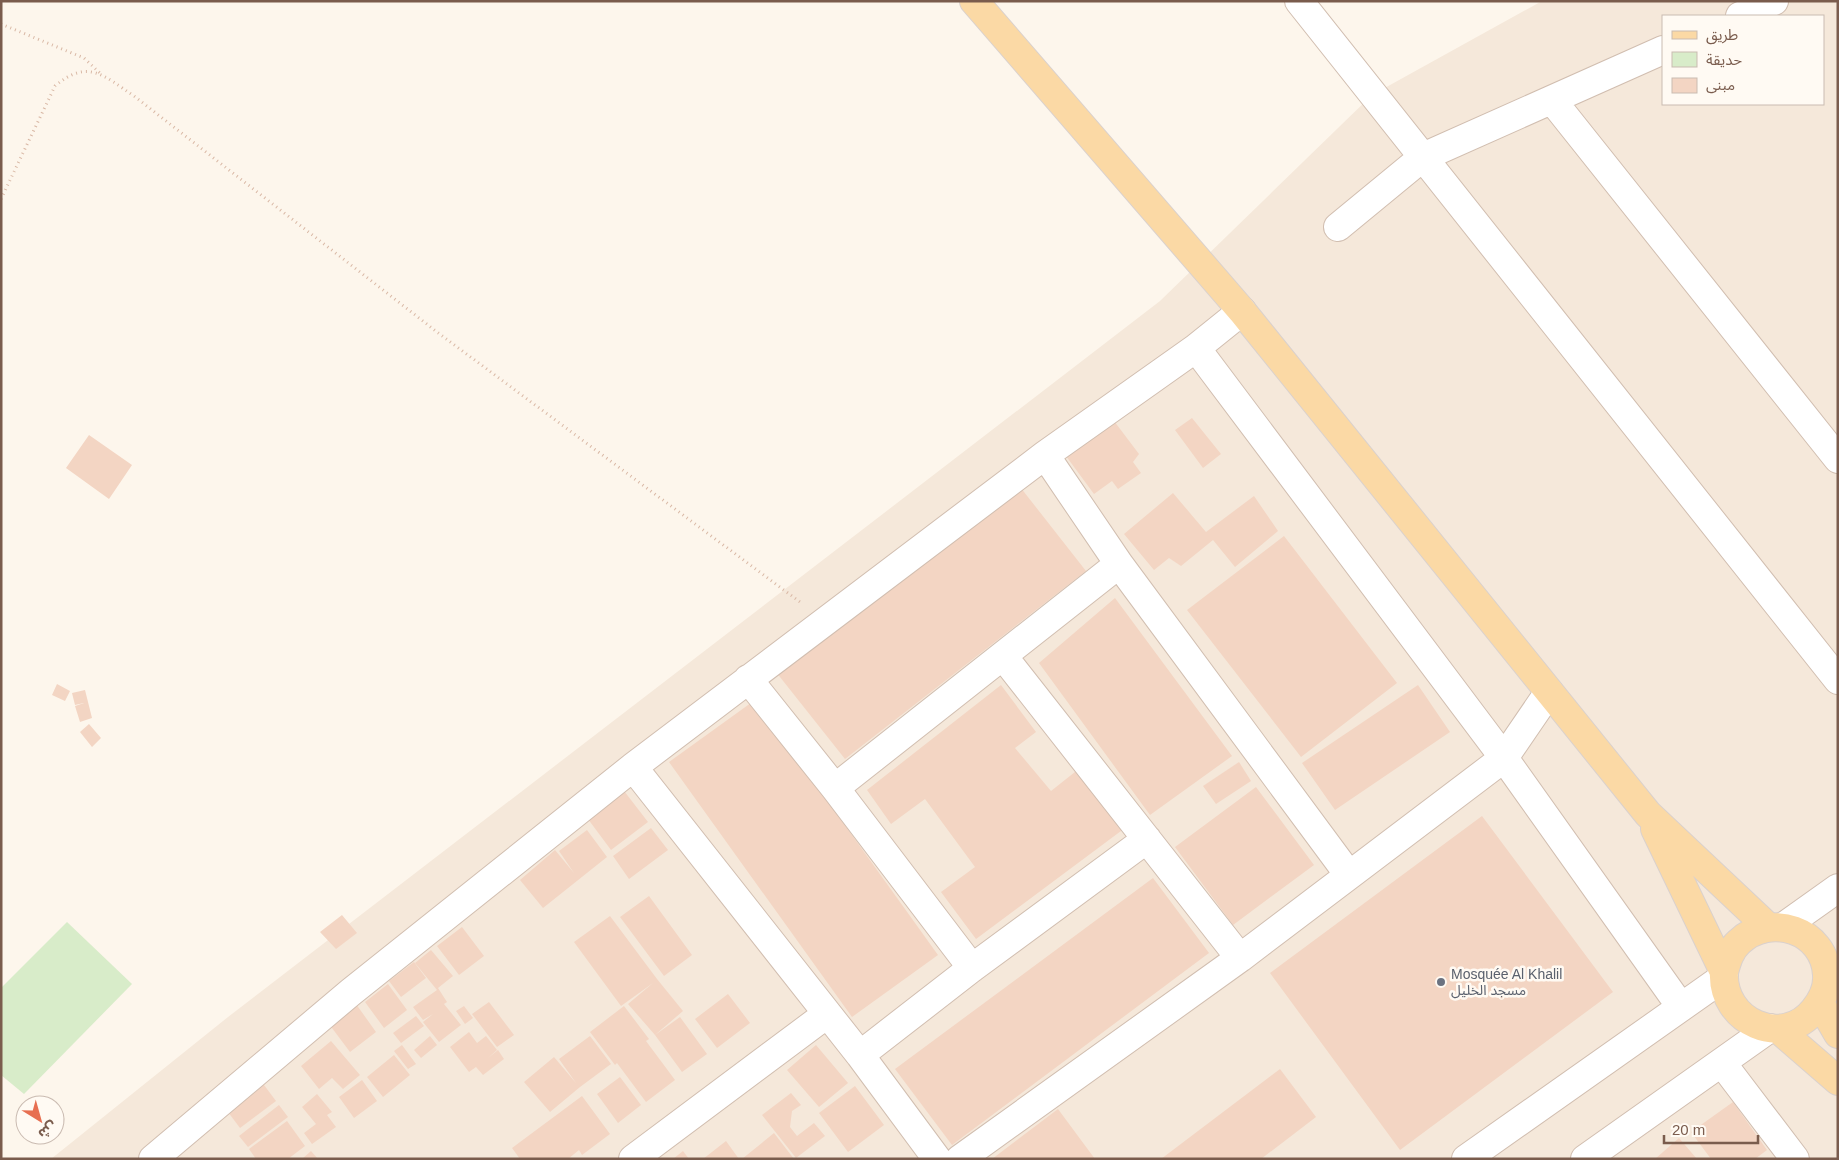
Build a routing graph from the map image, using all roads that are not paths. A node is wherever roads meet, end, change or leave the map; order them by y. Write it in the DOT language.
graph roads {
  1 [pos="974,1"];
  2 [pos="1299,1"];
  3 [pos="1774,1"];
  4 [pos="1742,15"];
  5 [pos="1662,50"];
  6 [pos="1552,100"];
  7 [pos="1423,157"];
  8 [pos="1338,227"];
  9 [pos="1242,311"];
  10 [pos="1196,348"];
  11 [pos="1045,455"];
  12 [pos="1838,459"];
  13 [pos="1119,564"];
  14 [pos="1003,656"];
  15 [pos="748,679"];
  16 [pos="1838,680"];
  17 [pos="1549,692"];
  18 [pos="1504,758"];
  19 [pos="633,767"];
  20 [pos="835,788"];
  21 [pos="1648,814"];
  22 [pos="1147,839"];
  23 [pos="1349,875"];
  24 [pos="1838,888"];
  25 [pos="1775,927"];
  26 [pos="1240,958"];
  27 [pos="972,968"];
  28 [pos="1724,974"];
  29 [pos="1828,993"];
  30 [pos="1682,1007"];
  31 [pos="827,1014"];
  32 [pos="1774,1029"];
  33 [pos="1838,1034"];
  34 [pos="860,1056"];
  35 [pos="1722,1063"];
  36 [pos="1838,1082"];
  37 [pos="153,1159"];
  38 [pos="633,1159"];
  39 [pos="937,1159"];
  40 [pos="960,1159"];
  41 [pos="1466,1159"];
  42 [pos="1585,1159"];
  43 [pos="1795,1159"];
  1 -- 9 [label="main road"];
  2 -- 7 [label="street"];
  3 -- 4 [label="street"];
  5 -- 6 [label="street"];
  6 -- 7 [label="street"];
  6 -- 12 [label="street"];
  7 -- 8 [label="street"];
  7 -- 16 [label="street"];
  9 -- 10 [label="street"];
  9 -- 17 [label="main road"];
  10 -- 11 [label="street"];
  10 -- 18 [label="street"];
  11 -- 13 [label="street"];
  11 -- 15 [label="street"];
  13 -- 14 [label="street"];
  13 -- 23 [label="street"];
  14 -- 20 [label="street"];
  14 -- 22 [label="street"];
  15 -- 19 [label="street"];
  15 -- 20 [label="street"];
  17 -- 18 [label="street"];
  17 -- 21 [label="main road"];
  18 -- 23 [label="street"];
  18 -- 30 [label="street"];
  19 -- 31 [label="street"];
  19 -- 37 [label="street"];
  20 -- 27 [label="street"];
  21 -- 25 [label="main road"];
  21 -- 28 [label="main road"];
  22 -- 26 [label="street"];
  22 -- 27 [label="street"];
  23 -- 26 [label="street"];
  24 -- 25 [label="street"];
  25 -- 28 [label="main road"];
  25 -- 29 [label="main road"];
  26 -- 40 [label="street"];
  27 -- 34 [label="street"];
  28 -- 30 [label="street"];
  28 -- 32 [label="main road"];
  29 -- 32 [label="main road"];
  29 -- 33 [label="main road"];
  30 -- 41 [label="street"];
  31 -- 34 [label="street"];
  31 -- 38 [label="street"];
  32 -- 35 [label="street"];
  32 -- 36 [label="main road"];
  34 -- 39 [label="street"];
  35 -- 42 [label="street"];
  35 -- 43 [label="street"];
}
